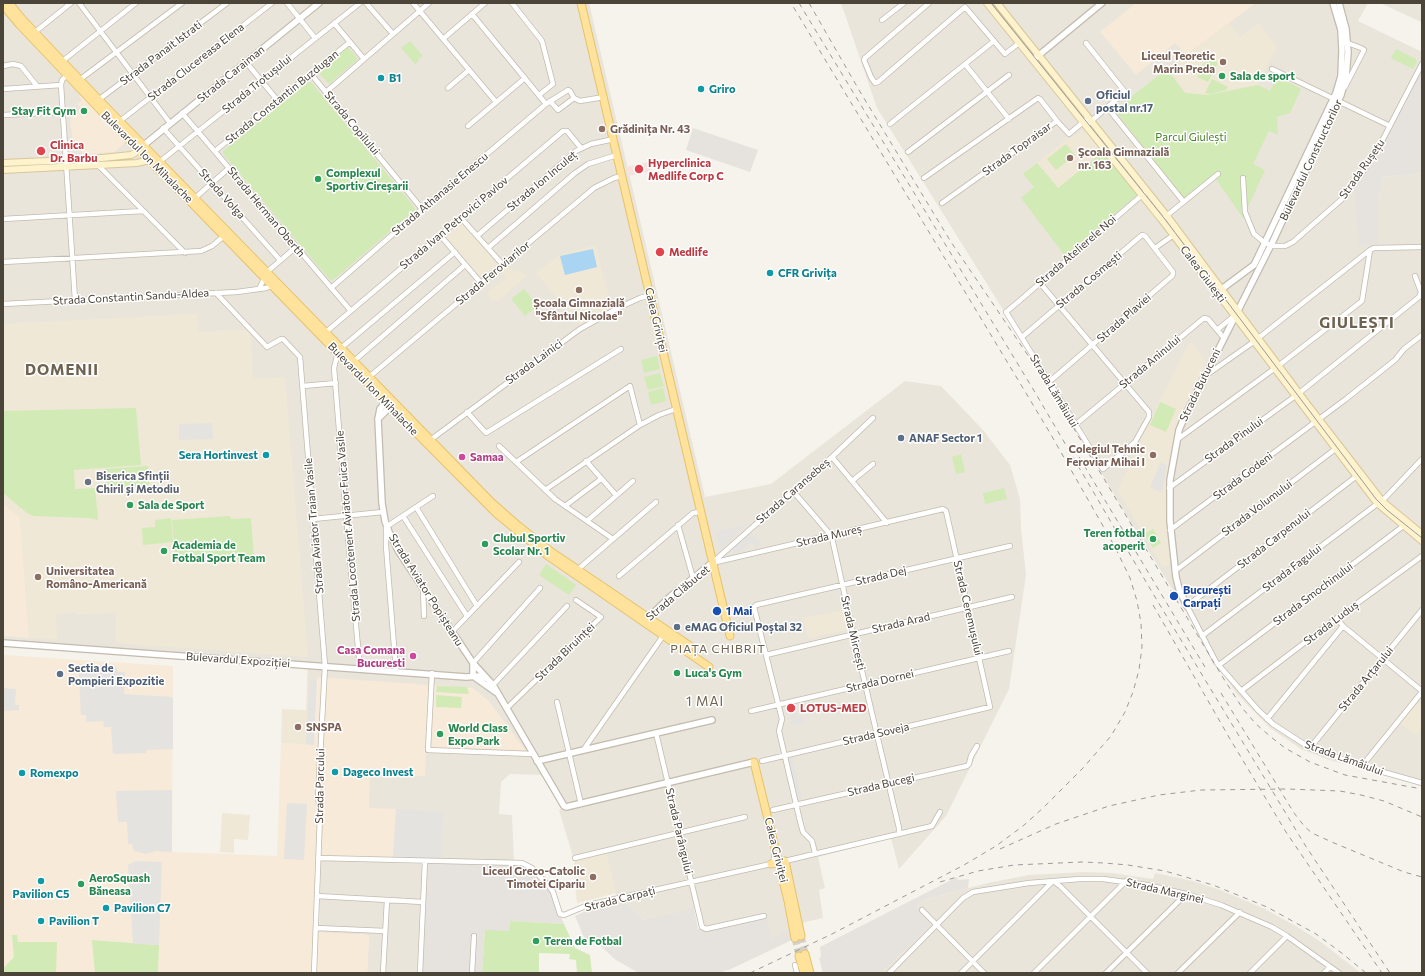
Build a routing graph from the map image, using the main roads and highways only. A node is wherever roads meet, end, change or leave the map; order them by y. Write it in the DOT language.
graph roads {
  1 [pos="9,3"];
  2 [pos="581,3"];
  3 [pos="988,3"];
  4 [pos="997,3"];
  5 [pos="3,5"];
  6 [pos="60,63"];
  7 [pos="97,102"];
  8 [pos="1087,122"];
  9 [pos="141,147"];
  10 [pos="155,161"];
  11 [pos="3,163"];
  12 [pos="3,170"];
  13 [pos="275,284"];
  14 [pos="1220,291"];
  15 [pos="1256,339"];
  16 [pos="339,350"];
  17 [pos="390,402"];
  18 [pos="1421,535"];
  19 [pos="645,620"];
  20 [pos="730,636"];
  21 [pos="690,646"];
  22 [pos="709,667"];
  23 [pos="754,762"];
  24 [pos="781,862"];
  25 [pos="804,973"];
  26 [pos="810,973"];
  1 -- 6 [label="main road, Bulevardul Ion Mihalache"];
  2 -- 20 [label="main road, Calea Griviței"];
  3 -- 8 [label="main road, Calea Giulești"];
  4 -- 8 [label="main road, Calea Giulești"];
  5 -- 6 [label="main road, Bulevardul Ion Mihalache"];
  6 -- 7 [label="main road, Bulevardul Ion Mihalache"];
  7 -- 9 [label="main road, Bulevardul Ion Mihalache"];
  7 -- 9 [label="main road, Bulevardul Ion Mihalache"];
  8 -- 14 [label="main road, Calea Giulești"];
  9 -- 10 [label="main road, Bulevardul Ion Mihalache"];
  9 -- 11 [label="main road"];
  10 -- 12 [label="main road"];
  10 -- 13 [label="main road, Bulevardul Ion Mihalache"];
  10 -- 13 [label="main road, Bulevardul Ion Mihalache"];
  13 -- 16 [label="main road, Bulevardul Ion Mihalache"];
  13 -- 16 [label="main road, Bulevardul Ion Mihalache"];
  14 -- 15 [label="main road, Calea Giulești"];
  14 -- 15 [label="main road, Calea Giulești"];
  15 -- 18 [label="main road, Calea Giulești"];
  16 -- 17 [label="main road, Bulevardul Ion Mihalache"];
  16 -- 17 [label="main road, Bulevardul Ion Mihalache"];
  17 -- 19 [label="main road, Bulevardul Ion Mihalache"];
  19 -- 21 [label="main road, Bulevardul Ion Mihalache"];
  19 -- 22 [label="main road, Bulevardul Ion Mihalache"];
  23 -- 24 [label="main road, Calea Griviței"];
  24 -- 24 [label="main road, Calea Griviței"];
  25 -- 26 [label="main road"];
}
